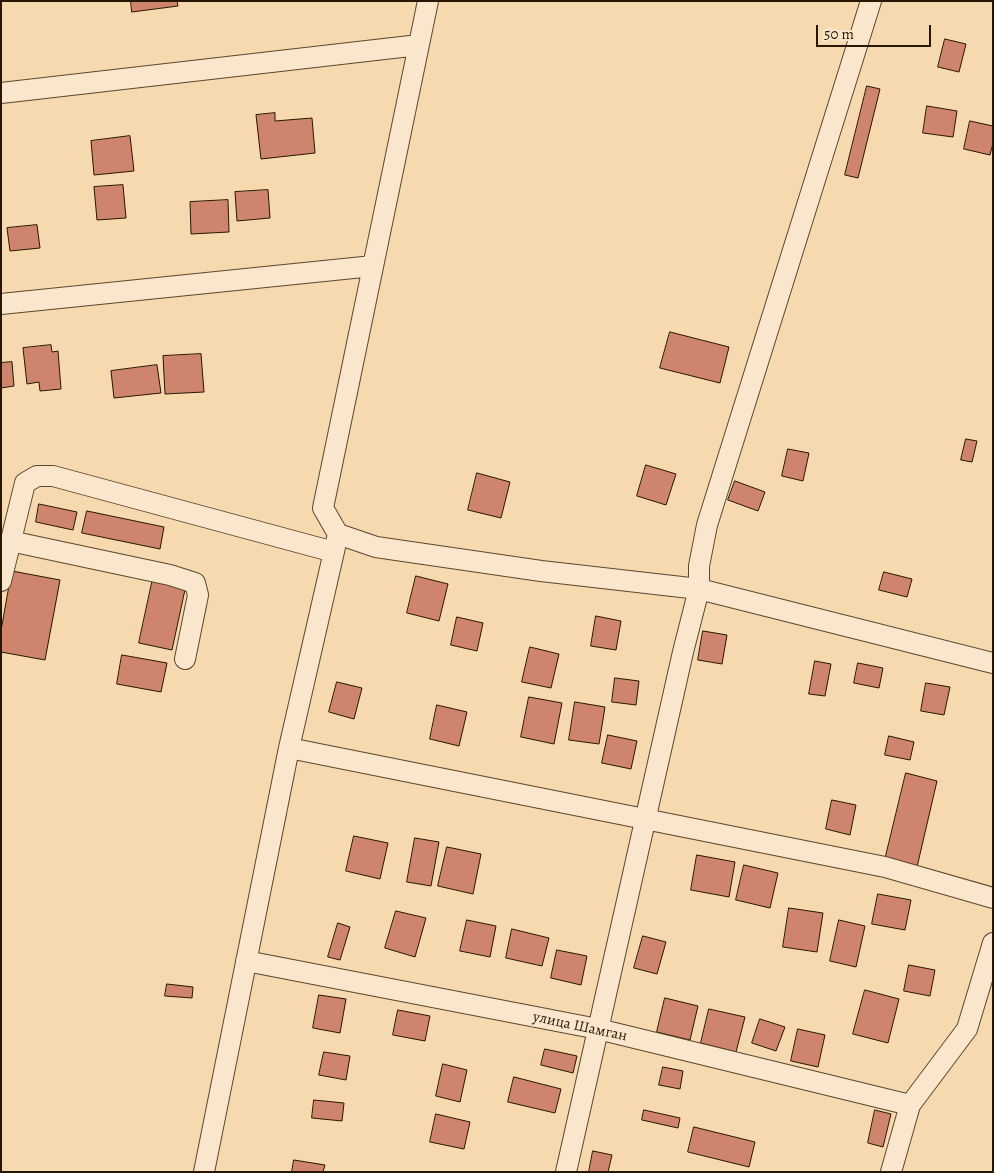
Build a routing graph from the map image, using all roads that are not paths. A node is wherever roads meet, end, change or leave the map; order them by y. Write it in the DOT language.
graph roads {
  1 [pos="428,1"];
  2 [pos="871,1"];
  3 [pos="419,44"];
  4 [pos="1,93"];
  5 [pos="373,266"];
  6 [pos="1,304"];
  7 [pos="9,519"];
  8 [pos="10,541"];
  9 [pos="336,543"];
  10 [pos="1,581"];
  11 [pos="699,589"];
  12 [pos="185,659"];
  13 [pos="993,663"];
  14 [pos="289,748"];
  15 [pos="646,819"];
  16 [pos="993,898"];
  17 [pos="993,943"];
  18 [pos="246,961"];
  19 [pos="598,1029"];
  20 [pos="910,1105"];
  21 [pos="204,1172"];
  22 [pos="566,1172"];
  23 [pos="891,1172"];
  1 -- 3 [label="street"];
  2 -- 11 [label="street"];
  3 -- 4 [label="street"];
  3 -- 5 [label="street"];
  5 -- 6 [label="street"];
  5 -- 9 [label="street"];
  7 -- 8 [label="street"];
  7 -- 9 [label="street"];
  8 -- 10 [label="street"];
  8 -- 12 [label="street"];
  9 -- 11 [label="street"];
  9 -- 14 [label="street"];
  11 -- 13 [label="street"];
  11 -- 15 [label="street"];
  14 -- 15 [label="street"];
  14 -- 18 [label="street"];
  15 -- 16 [label="street"];
  15 -- 19 [label="street"];
  17 -- 20 [label="street"];
  18 -- 19 [label="street, улица Шамган"];
  18 -- 21 [label="street"];
  19 -- 20 [label="street, улица Шамган"];
  19 -- 22 [label="street"];
  20 -- 23 [label="street"];
}
